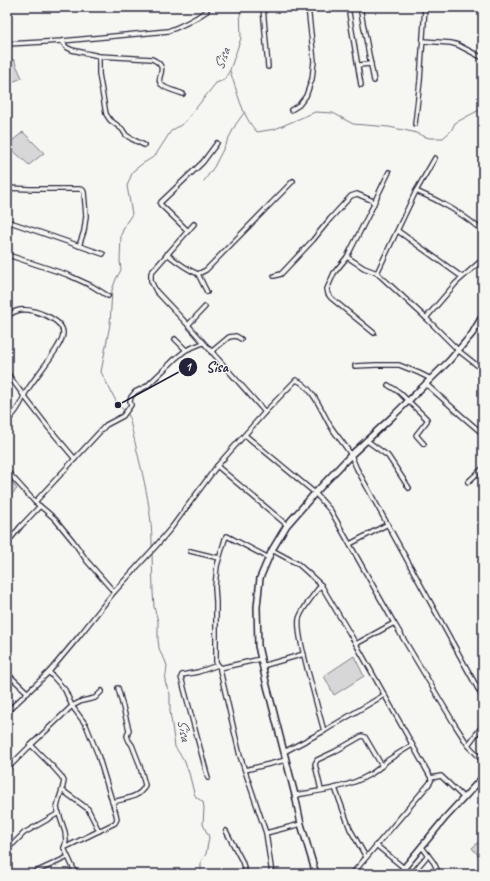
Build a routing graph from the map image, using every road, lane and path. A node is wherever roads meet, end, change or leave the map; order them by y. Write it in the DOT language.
graph roads {
  1 [pos="263,7"];
  2 [pos="308,7"];
  3 [pos="348,7"];
  4 [pos="360,7"];
  5 [pos="425,7"];
  6 [pos="207,10"];
  7 [pos="62,41"];
  8 [pos="423,41"];
  9 [pos="7,44"];
  10 [pos="99,56"];
  11 [pos="483,58"];
  12 [pos="370,64"];
  13 [pos="358,65"];
  14 [pos="268,67"];
  15 [pos="374,81"];
  16 [pos="362,85"];
  17 [pos="183,94"];
  18 [pos="291,110"];
  19 [pos="415,124"];
  20 [pos="216,143"];
  21 [pos="144,145"];
  22 [pos="435,158"];
  23 [pos="389,172"];
  24 [pos="293,182"];
  25 [pos="7,188"];
  26 [pos="416,191"];
  27 [pos="374,203"];
  28 [pos="7,221"];
  29 [pos="194,224"];
  30 [pos="188,231"];
  31 [pos="398,231"];
  32 [pos="483,232"];
  33 [pos="79,246"];
  34 [pos="103,254"];
  35 [pos="167,254"];
  36 [pos="7,255"];
  37 [pos="347,257"];
  38 [pos="483,259"];
  39 [pos="377,273"];
  40 [pos="198,274"];
  41 [pos="274,276"];
  42 [pos="462,277"];
  43 [pos="207,292"];
  44 [pos="108,296"];
  45 [pos="205,307"];
  46 [pos="483,316"];
  47 [pos="7,317"];
  48 [pos="426,318"];
  49 [pos="188,325"];
  50 [pos="374,333"];
  51 [pos="175,339"];
  52 [pos="241,339"];
  53 [pos="203,343"];
  54 [pos="186,350"];
  55 [pos="459,351"];
  56 [pos="211,352"];
  57 [pos="355,366"];
  58 [pos="483,370"];
  59 [pos="7,373"];
  60 [pos="429,381"];
  61 [pos="388,385"];
  62 [pos="24,396"];
  63 [pos="408,401"];
  64 [pos="265,412"];
  65 [pos="7,421"];
  66 [pos="483,434"];
  67 [pos="245,435"];
  68 [pos="366,440"];
  69 [pos="424,444"];
  70 [pos="350,455"];
  71 [pos="75,459"];
  72 [pos="217,466"];
  73 [pos="483,468"];
  74 [pos="7,471"];
  75 [pos="468,482"];
  76 [pos="409,488"];
  77 [pos="315,492"];
  78 [pos="35,502"];
  79 [pos="40,506"];
  80 [pos="388,524"];
  81 [pos="287,525"];
  82 [pos="7,543"];
  83 [pos="350,544"];
  84 [pos="272,550"];
  85 [pos="190,551"];
  86 [pos="219,558"];
  87 [pos="269,558"];
  88 [pos="321,586"];
  89 [pos="114,592"];
  90 [pos="394,623"];
  91 [pos="356,644"];
  92 [pos="304,654"];
  93 [pos="261,659"];
  94 [pos="262,666"];
  95 [pos="219,667"];
  96 [pos="49,672"];
  97 [pos="7,675"];
  98 [pos="118,688"];
  99 [pos="102,691"];
  100 [pos="28,693"];
  101 [pos="384,695"];
  102 [pos="483,698"];
  103 [pos="72,706"];
  104 [pos="7,712"];
  105 [pos="483,725"];
  106 [pos="324,731"];
  107 [pos="30,745"];
  108 [pos="412,745"];
  109 [pos="468,745"];
  110 [pos="284,752"];
  111 [pos="286,760"];
  112 [pos="483,761"];
  113 [pos="382,766"];
  114 [pos="7,769"];
  115 [pos="245,770"];
  116 [pos="483,777"];
  117 [pos="208,778"];
  118 [pos="431,778"];
  119 [pos="335,788"];
  120 [pos="62,790"];
  121 [pos="321,790"];
  122 [pos="295,795"];
  123 [pos="464,798"];
  124 [pos="112,802"];
  125 [pos="59,813"];
  126 [pos="301,824"];
  127 [pos="99,830"];
  128 [pos="226,831"];
  129 [pos="266,833"];
  130 [pos="376,845"];
  131 [pos="422,847"];
  132 [pos="7,848"];
  133 [pos="64,848"];
  134 [pos="428,855"];
  135 [pos="68,857"];
  136 [pos="366,857"];
  137 [pos="404,868"];
  138 [pos="31,874"];
  139 [pos="76,874"];
  140 [pos="246,874"];
  141 [pos="272,874"];
  142 [pos="316,874"];
  143 [pos="352,874"];
  144 [pos="399,874"];
  145 [pos="412,874"];
  146 [pos="440,874"];
  1 -- 14 [label="street"];
  2 -- 18 [label="street"];
  3 -- 13 [label="street"];
  4 -- 12 [label="street"];
  5 -- 8 [label="street"];
  6 -- 7 [label="street"];
  7 -- 9 [label="street"];
  7 -- 10 [label="street"];
  8 -- 11 [label="street"];
  8 -- 19 [label="street"];
  10 -- 17 [label="street"];
  10 -- 21 [label="street"];
  12 -- 13 [label="street"];
  12 -- 15 [label="street"];
  13 -- 16 [label="street"];
  20 -- 30 [label="street"];
  22 -- 26 [label="street"];
  23 -- 27 [label="street"];
  24 -- 40 [label="street"];
  25 -- 33 [label="street"];
  26 -- 31 [label="street"];
  26 -- 32 [label="street"];
  27 -- 37 [label="street"];
  27 -- 41 [label="street"];
  28 -- 33 [label="street"];
  29 -- 30 [label="street"];
  30 -- 35 [label="street"];
  31 -- 39 [label="street"];
  31 -- 42 [label="street"];
  33 -- 34 [label="street"];
  35 -- 40 [label="street"];
  35 -- 49 [label="street"];
  36 -- 44 [label="street"];
  37 -- 39 [label="street"];
  37 -- 50 [label="street"];
  38 -- 42 [label="street"];
  39 -- 48 [label="street"];
  40 -- 43 [label="street"];
  42 -- 48 [label="street"];
  45 -- 49 [label="street"];
  46 -- 55 [label="street"];
  47 -- 62 [label="street"];
  48 -- 55 [label="street"];
  49 -- 53 [label="street"];
  51 -- 54 [label="street"];
  52 -- 56 [label="street"];
  53 -- 54 [label="street"];
  53 -- 56 [label="street"];
  54 -- 71 [label="street"];
  55 -- 58 [label="street"];
  55 -- 60 [label="street"];
  56 -- 64 [label="street"];
  57 -- 60 [label="street"];
  59 -- 62 [label="street"];
  60 -- 63 [label="street"];
  60 -- 66 [label="street"];
  61 -- 63 [label="street"];
  62 -- 65 [label="street"];
  62 -- 71 [label="street"];
  63 -- 68 [label="street"];
  63 -- 69 [label="street"];
  64 -- 67 [label="street"];
  64 -- 70 [label="street"];
  67 -- 72 [label="street"];
  67 -- 77 [label="street"];
  68 -- 70 [label="street"];
  68 -- 76 [label="street"];
  70 -- 77 [label="street"];
  70 -- 80 [label="street"];
  71 -- 78 [label="street"];
  72 -- 81 [label="street"];
  72 -- 89 [label="street"];
  73 -- 75 [label="street"];
  74 -- 78 [label="street"];
  77 -- 81 [label="street"];
  77 -- 83 [label="street"];
  78 -- 79 [label="street"];
  79 -- 82 [label="street"];
  79 -- 89 [label="street"];
  80 -- 83 [label="street"];
  80 -- 102 [label="street"];
  81 -- 84 [label="street"];
  83 -- 90 [label="street"];
  84 -- 87 [label="street"];
  84 -- 88 [label="street"];
  85 -- 86 [label="street"];
  86 -- 87 [label="street"];
  86 -- 95 [label="street"];
  87 -- 93 [label="street"];
  88 -- 91 [label="street"];
  88 -- 92 [label="street"];
  89 -- 96 [label="street"];
  90 -- 91 [label="street"];
  90 -- 109 [label="street"];
  91 -- 101 [label="street"];
  92 -- 94 [label="street"];
  92 -- 106 [label="street"];
  93 -- 94 [label="street"];
  93 -- 95 [label="street"];
  94 -- 110 [label="street"];
  95 -- 115 [label="street"];
  95 -- 117 [label="street"];
  96 -- 100 [label="street"];
  96 -- 103 [label="street"];
  97 -- 100 [label="street"];
  98 -- 124 [label="street"];
  99 -- 103 [label="street"];
  100 -- 104 [label="street"];
  101 -- 106 [label="street"];
  101 -- 108 [label="street"];
  103 -- 107 [label="street"];
  103 -- 124 [label="street"];
  105 -- 109 [label="street"];
  106 -- 110 [label="street"];
  107 -- 114 [label="street"];
  107 -- 120 [label="street"];
  108 -- 113 [label="street"];
  108 -- 118 [label="street"];
  109 -- 112 [label="street"];
  110 -- 111 [label="street"];
  111 -- 115 [label="street"];
  111 -- 122 [label="street"];
  113 -- 119 [label="street"];
  113 -- 121 [label="street"];
  115 -- 129 [label="street"];
  116 -- 123 [label="street"];
  118 -- 123 [label="street"];
  118 -- 130 [label="street"];
  119 -- 121 [label="street"];
  119 -- 136 [label="street"];
  120 -- 125 [label="street"];
  120 -- 127 [label="street"];
  121 -- 122 [label="street"];
  122 -- 126 [label="street"];
  123 -- 131 [label="street"];
  124 -- 127 [label="street"];
  125 -- 132 [label="street"];
  125 -- 133 [label="street"];
  126 -- 129 [label="street"];
  126 -- 142 [label="street"];
  127 -- 133 [label="street"];
  128 -- 140 [label="street"];
  129 -- 141 [label="street"];
  130 -- 136 [label="street"];
  130 -- 137 [label="street"];
  131 -- 134 [label="street"];
  131 -- 137 [label="street"];
  133 -- 135 [label="street"];
  134 -- 145 [label="street"];
  134 -- 146 [label="street"];
  135 -- 138 [label="street"];
  135 -- 139 [label="street"];
  136 -- 143 [label="street"];
  137 -- 144 [label="street"];
}
